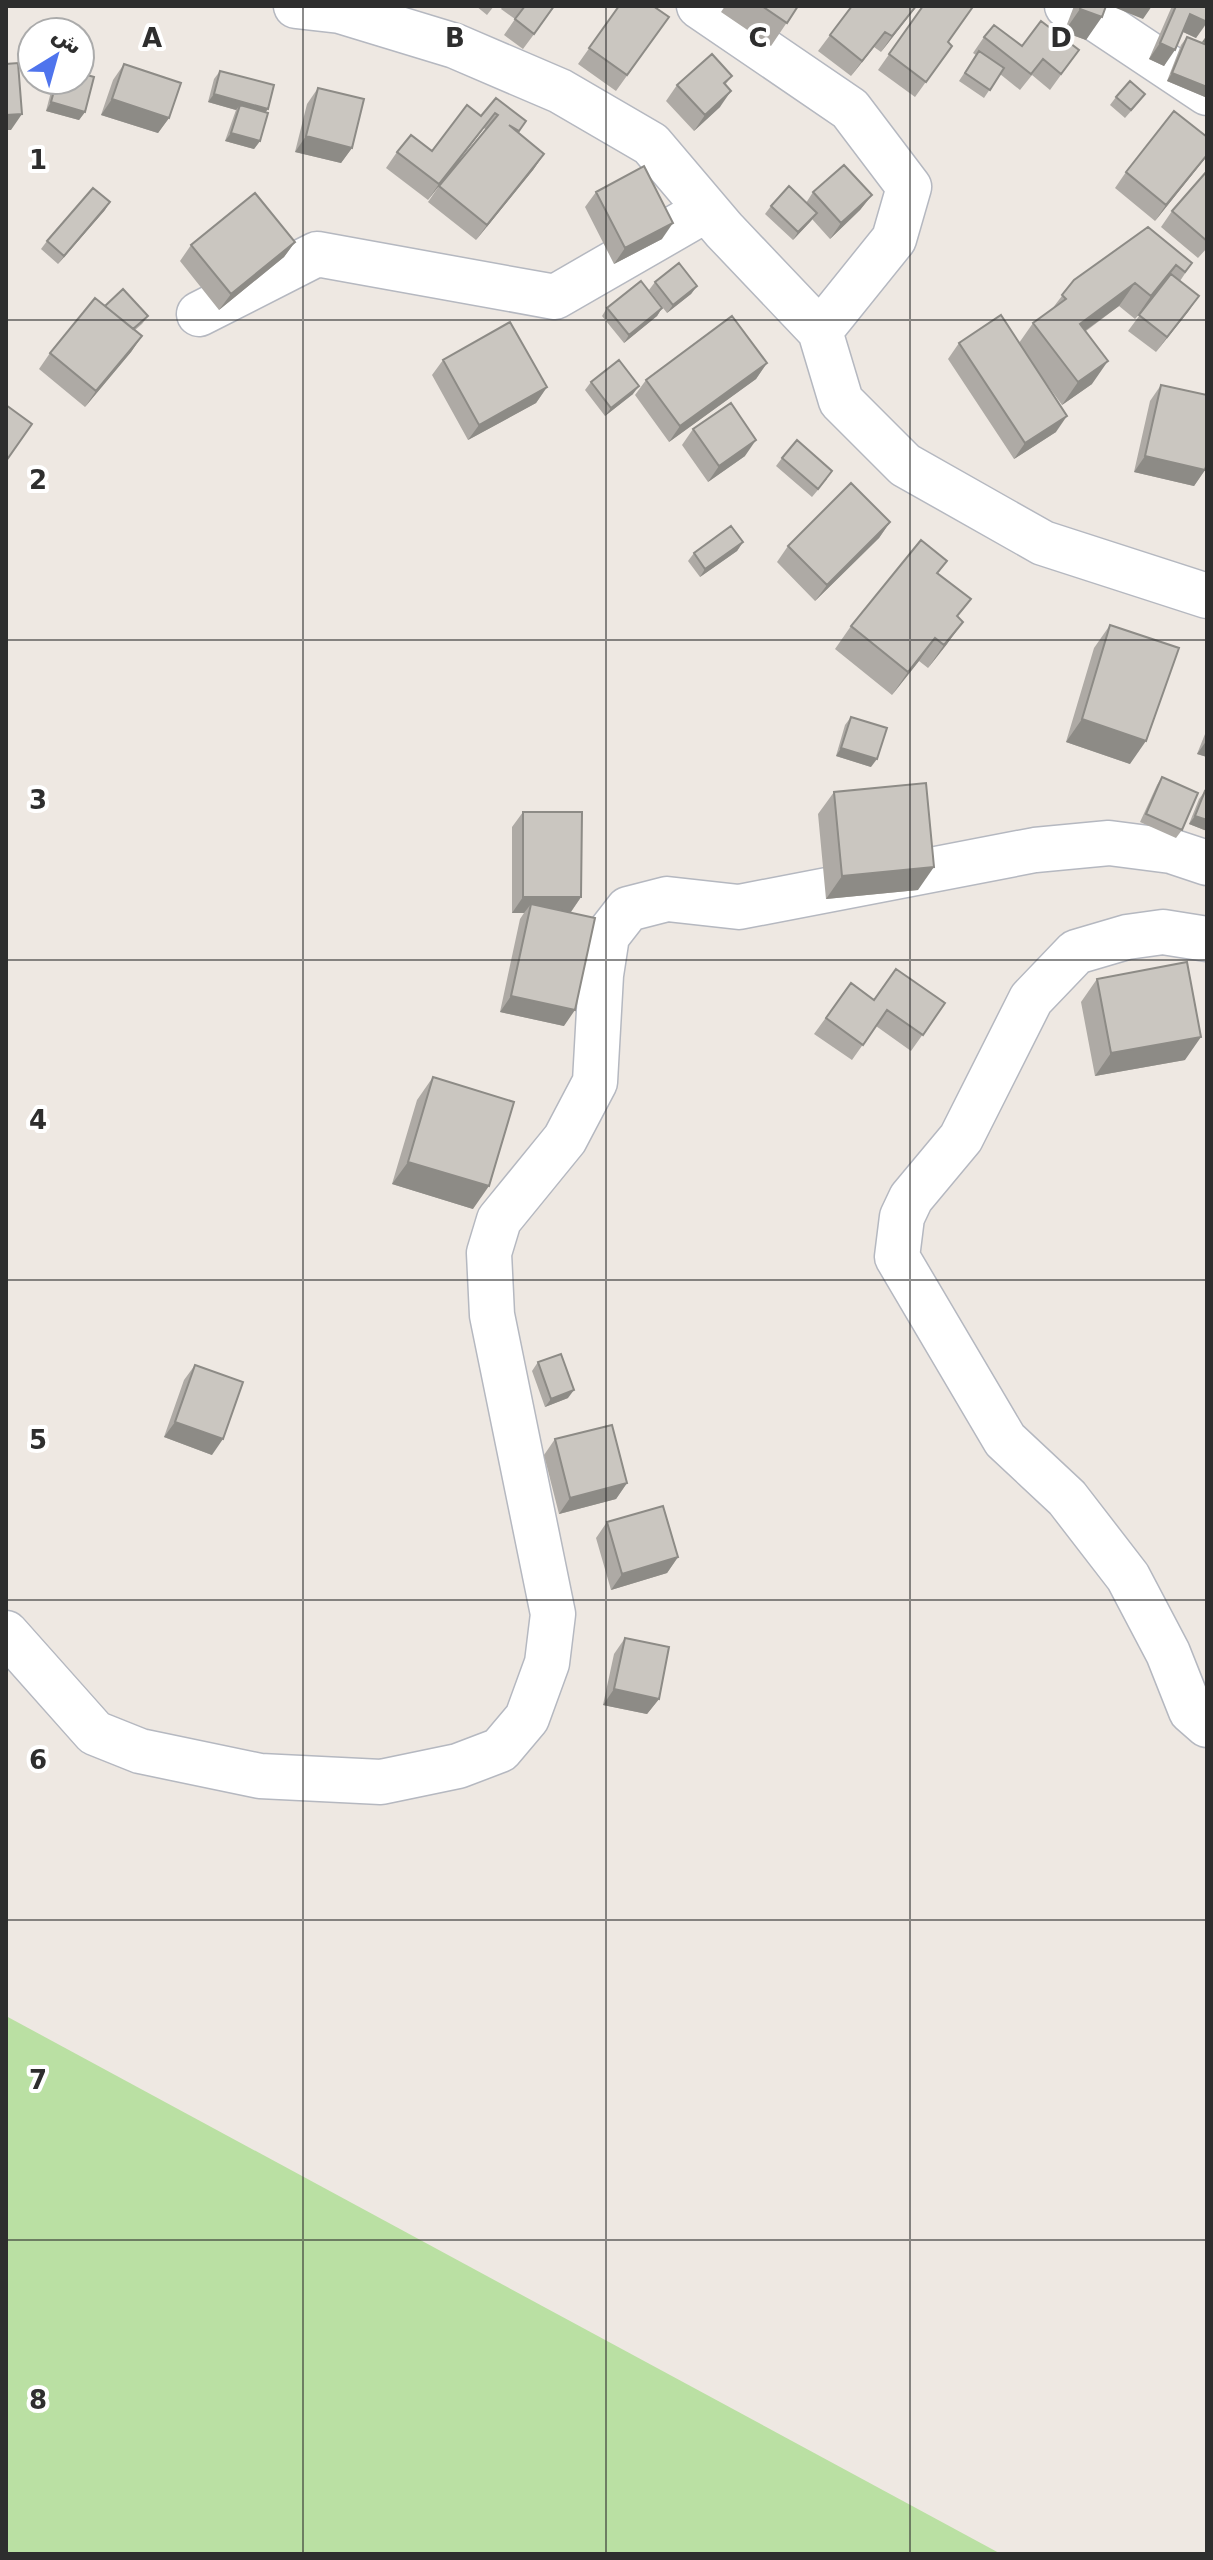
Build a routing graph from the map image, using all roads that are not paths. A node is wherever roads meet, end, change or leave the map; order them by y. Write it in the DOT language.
graph roads {
  1 [pos="296,6"];
  2 [pos="699,6"];
  3 [pos="1067,6"];
  4 [pos="1207,93"];
  5 [pos="706,210"];
  6 [pos="199,314"];
  7 [pos="820,331"];
  8 [pos="1207,559"];
  9 [pos="1163,584"];
  10 [pos="1207,596"];
  11 [pos="1207,863"];
  12 [pos="1207,939"];
  13 [pos="6,1633"];
  14 [pos="1207,1725"];
  1 -- 5 [label="street"];
  2 -- 7 [label="street"];
  3 -- 4 [label="street"];
  5 -- 6 [label="street"];
  5 -- 7 [label="street"];
  7 -- 9 [label="street"];
  8 -- 9 [label="street"];
  9 -- 10 [label="street"];
  11 -- 13 [label="street"];
  12 -- 14 [label="street"];
}
